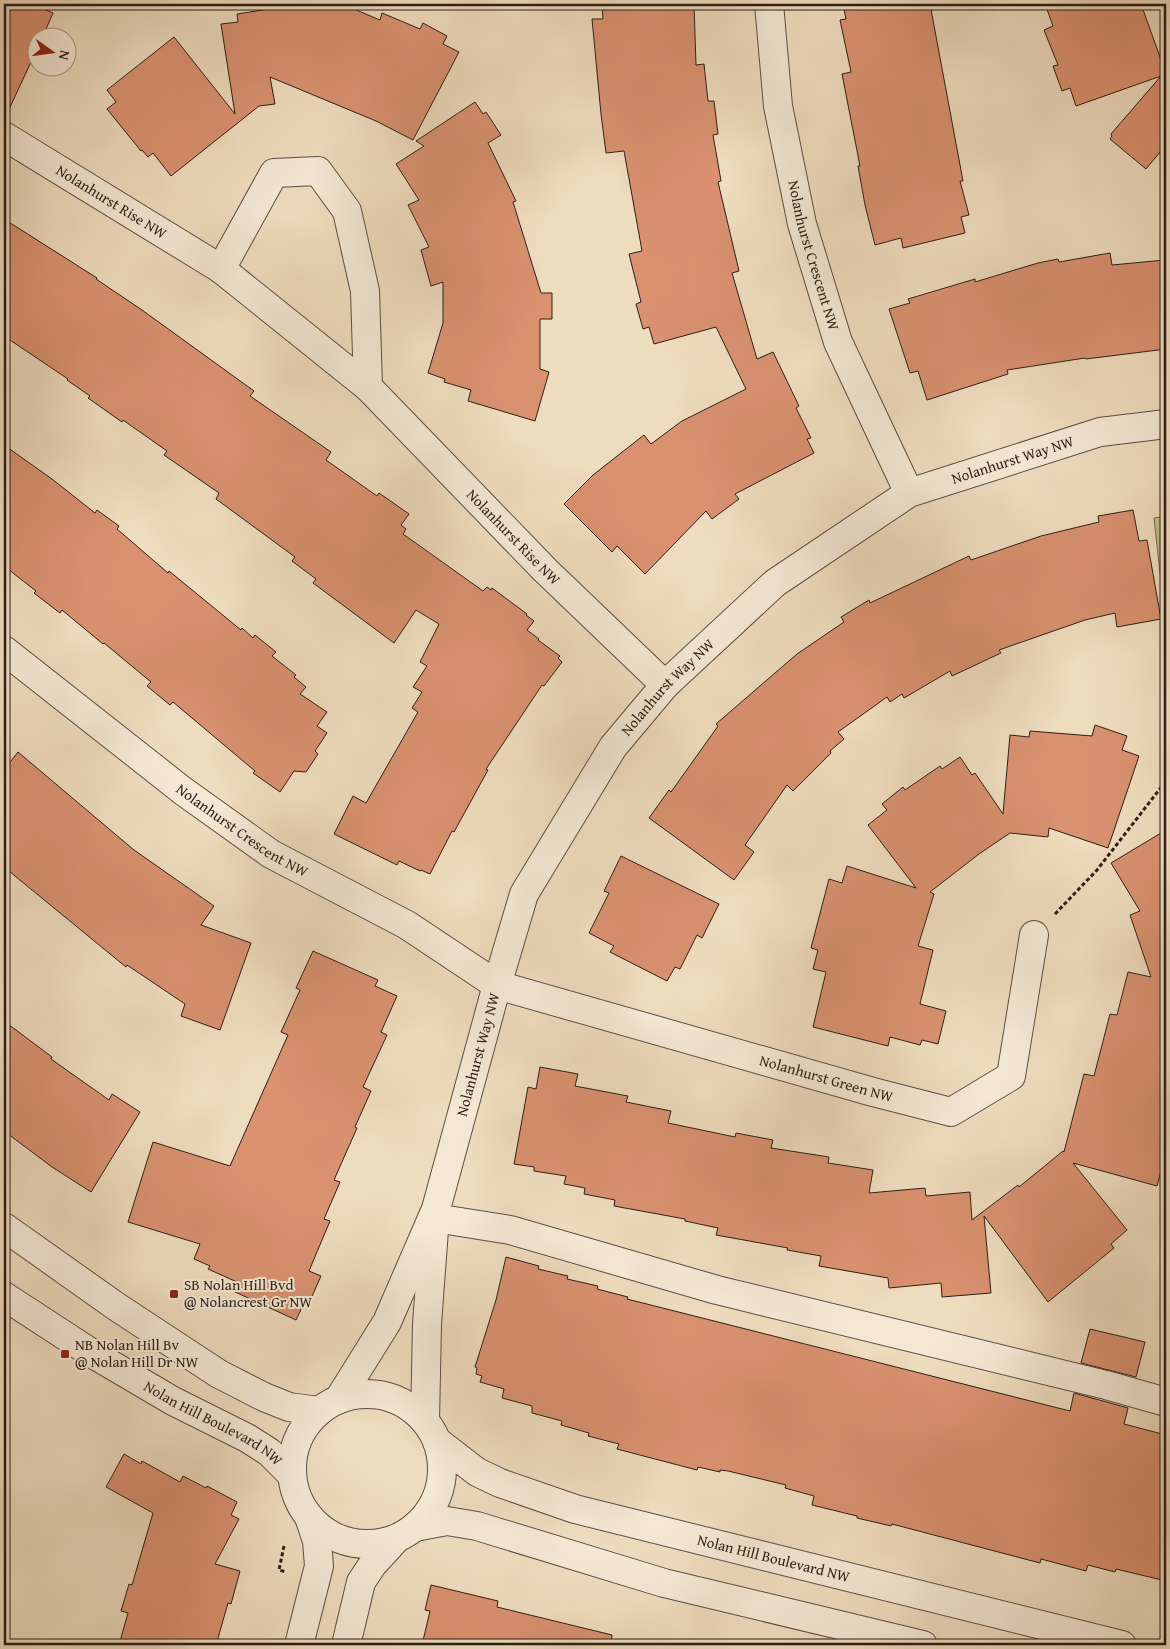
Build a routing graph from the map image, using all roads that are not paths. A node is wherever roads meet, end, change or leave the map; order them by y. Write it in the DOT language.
graph roads {
  1 [pos="769,4"];
  2 [pos="4,136"];
  3 [pos="220,269"];
  4 [pos="368,387"];
  5 [pos="1166,424"];
  6 [pos="909,493"];
  7 [pos="4,650"];
  8 [pos="665,684"];
  9 [pos="1034,935"];
  10 [pos="497,985"];
  11 [pos="436,1213"];
  12 [pos="4,1227"];
  13 [pos="4,1296"];
  14 [pos="1166,1402"];
  15 [pos="329,1405"];
  16 [pos="431,1431"];
  17 [pos="291,1474"];
  18 [pos="308,1518"];
  19 [pos="405,1534"];
  20 [pos="299,1645"];
  21 [pos="346,1645"];
  22 [pos="923,1645"];
  23 [pos="1122,1645"];
  1 -- 6 [label="street, Nolanhurst Crescent NW"];
  2 -- 3 [label="street, Nolanhurst Rise NW"];
  3 -- 4 [label="street, Nolanhurst Rise NW"];
  3 -- 4 [label="street"];
  4 -- 8 [label="street, Nolanhurst Rise NW"];
  5 -- 6 [label="street, Nolanhurst Way NW"];
  6 -- 8 [label="street, Nolanhurst Way NW"];
  7 -- 10 [label="street, Nolanhurst Crescent NW"];
  8 -- 10 [label="street, Nolanhurst Way NW"];
  9 -- 10 [label="street, Nolanhurst Green NW"];
  10 -- 11 [label="street, Nolanhurst Way NW"];
  11 -- 14 [label="street"];
  11 -- 15 [label="street, Nolanhurst Way NW"];
  11 -- 16 [label="street, Nolanhurst Way NW"];
  12 -- 15 [label="street"];
  13 -- 17 [label="street, Nolan Hill Boulevard NW"];
  15 -- 16 [label="street"];
  15 -- 17 [label="street"];
  16 -- 19 [label="street"];
  16 -- 23 [label="street, Nolan Hill Boulevard NW"];
  17 -- 18 [label="street"];
  18 -- 19 [label="street"];
  18 -- 20 [label="street"];
  19 -- 21 [label="street"];
  19 -- 22 [label="street"];
}
